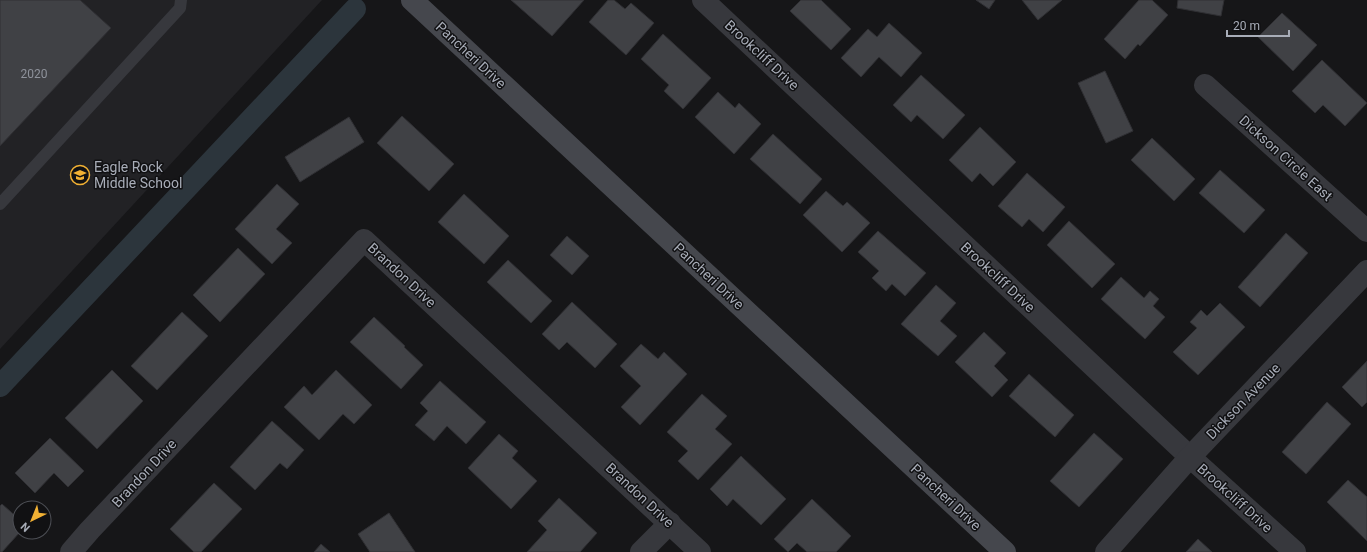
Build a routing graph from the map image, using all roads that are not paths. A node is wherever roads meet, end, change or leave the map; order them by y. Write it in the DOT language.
graph roads {
  1 [pos="181,0"];
  2 [pos="412,0"];
  3 [pos="703,0"];
  4 [pos="1205,85"];
  5 [pos="0,204"];
  6 [pos="1367,231"];
  7 [pos="1367,271"];
  8 [pos="1190,457"];
  9 [pos="670,523"];
  10 [pos="71,552"];
  11 [pos="641,552"];
  12 [pos="700,552"];
  13 [pos="1005,552"];
  14 [pos="1106,552"];
  15 [pos="1295,552"];
  1 -- 5 [label="lane"];
  2 -- 13 [label="street, Pancheri Drive"];
  3 -- 8 [label="street, Brookcliff Drive"];
  4 -- 6 [label="street, Dickson Circle East"];
  7 -- 8 [label="street, Dickson Avenue"];
  8 -- 14 [label="street, Dickson Avenue"];
  8 -- 15 [label="street, Brookcliff Drive"];
  9 -- 10 [label="street, Brandon Drive"];
  9 -- 11 [label="street"];
  9 -- 12 [label="street, Brandon Drive"];
}
